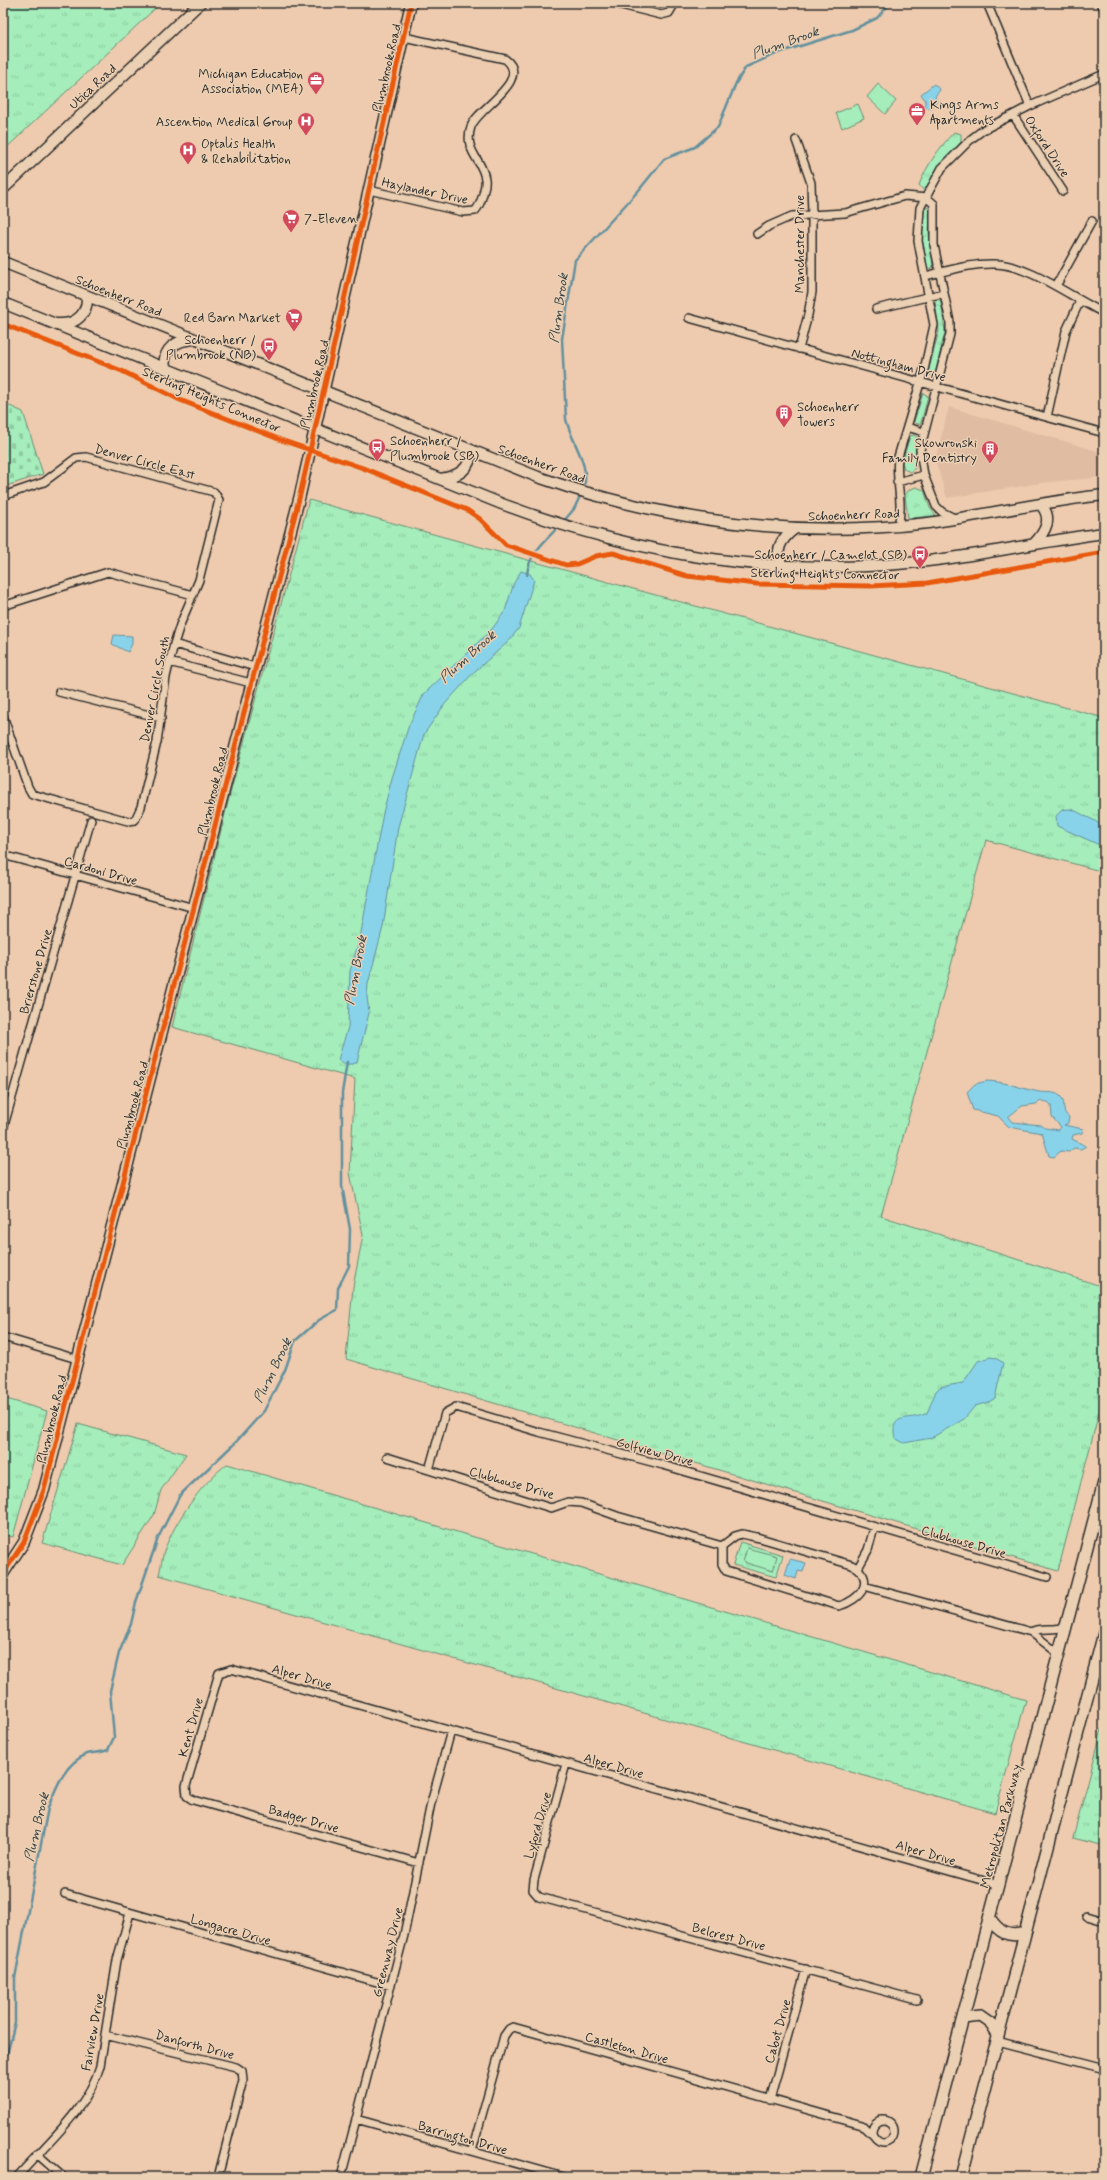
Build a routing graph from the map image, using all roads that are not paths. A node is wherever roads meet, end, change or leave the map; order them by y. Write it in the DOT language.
graph roads {
  1 [pos="200,3"];
  2 [pos="411,3"];
  3 [pos="613,3"];
  4 [pos="675,3"];
  5 [pos="987,3"];
  6 [pos="1101,3"];
  7 [pos="1104,9"];
  8 [pos="404,37"];
  9 [pos="1104,74"];
  10 [pos="1030,106"];
  11 [pos="1013,115"];
  12 [pos="796,140"];
  13 [pos="3,189"];
  14 [pos="369,190"];
  15 [pos="1063,191"];
  16 [pos="927,198"];
  17 [pos="812,214"];
  18 [pos="1092,221"];
  19 [pos="757,234"];
  20 [pos="3,262"];
  21 [pos="939,273"];
  22 [pos="925,276"];
  23 [pos="1056,286"];
  24 [pos="944,293"];
  25 [pos="87,296"];
  26 [pos="929,296"];
  27 [pos="1080,301"];
  28 [pos="3,303"];
  29 [pos="876,309"];
  30 [pos="1104,313"];
  31 [pos="689,318"];
  32 [pos="54,323"];
  33 [pos="194,339"];
  34 [pos="799,349"];
  35 [pos="165,368"];
  36 [pos="920,383"];
  37 [pos="936,387"];
  38 [pos="324,391"];
  39 [pos="1047,417"];
  40 [pos="907,427"];
  41 [pos="315,429"];
  42 [pos="924,432"];
  43 [pos="1104,433"];
  44 [pos="471,450"];
  45 [pos="924,475"];
  46 [pos="441,479"];
  47 [pos="897,482"];
  48 [pos="218,495"];
  49 [pos="1104,495"];
  50 [pos="3,496"];
  51 [pos="1040,504"];
  52 [pos="955,519"];
  53 [pos="898,526"];
  54 [pos="794,529"];
  55 [pos="1104,533"];
  56 [pos="1034,544"];
  57 [pos="782,566"];
  58 [pos="193,594"];
  59 [pos="3,606"];
  60 [pos="174,644"];
  61 [pos="169,662"];
  62 [pos="255,667"];
  63 [pos="251,683"];
  64 [pos="59,692"];
  65 [pos="3,716"];
  66 [pos="160,718"];
  67 [pos="91,820"];
  68 [pos="3,855"];
  69 [pos="74,875"];
  70 [pos="194,908"];
  71 [pos="3,1129"];
  72 [pos="3,1337"];
  73 [pos="78,1359"];
  74 [pos="387,1456"];
  75 [pos="429,1470"];
  76 [pos="1104,1482"];
  77 [pos="874,1528"];
  78 [pos="722,1546"];
  79 [pos="858,1568"];
  80 [pos="3,1574"];
  81 [pos="1047,1577"];
  82 [pos="864,1586"];
  83 [pos="1066,1627"];
  84 [pos="1031,1632"];
  85 [pos="1104,1633"];
  86 [pos="1059,1654"];
  87 [pos="222,1670"];
  88 [pos="452,1731"];
  89 [pos="566,1764"];
  90 [pos="186,1793"];
  91 [pos="419,1863"];
  92 [pos="999,1885"];
  93 [pos="535,1893"];
  94 [pos="65,1894"];
  95 [pos="130,1913"];
  96 [pos="1087,1916"];
  97 [pos="990,1919"];
  98 [pos="1104,1921"];
  99 [pos="1025,1934"];
  100 [pos="806,1969"];
  101 [pos="391,1986"];
  102 [pos="917,2000"];
  103 [pos="963,2018"];
  104 [pos="105,2035"];
  105 [pos="998,2038"];
  106 [pos="1104,2069"];
  107 [pos="770,2100"];
  108 [pos="356,2119"];
  109 [pos="876,2122"];
  110 [pos="862,2125"];
  111 [pos="873,2136"];
  112 [pos="472,2151"];
  113 [pos="37,2154"];
  114 [pos="16,2177"];
  115 [pos="63,2177"];
  116 [pos="218,2177"];
  117 [pos="341,2177"];
  118 [pos="564,2177"];
  119 [pos="921,2177"];
  120 [pos="961,2177"];
  1 -- 13 [label="main road, Utica Road"];
  2 -- 8 [label="main road, Plumbrook Road"];
  3 -- 4 [label="street"];
  5 -- 10 [label="street"];
  6 -- 7 [label="street"];
  8 -- 14 [label="main road, Plumbrook Road"];
  8 -- 14 [label="street, Haylander Drive"];
  9 -- 10 [label="street"];
  10 -- 11 [label="street"];
  11 -- 15 [label="street, Oxford Drive"];
  11 -- 16 [label="street"];
  12 -- 17 [label="street, Manchester Drive"];
  14 -- 38 [label="main road, Plumbrook Road"];
  16 -- 17 [label="street"];
  16 -- 21 [label="street"];
  16 -- 22 [label="street"];
  17 -- 19 [label="street"];
  17 -- 34 [label="street, Manchester Drive"];
  18 -- 23 [label="street"];
  20 -- 25 [label="main road, Schoenherr Road"];
  21 -- 22 [label="street"];
  21 -- 23 [label="street"];
  21 -- 24 [label="street"];
  22 -- 26 [label="street"];
  23 -- 27 [label="street"];
  24 -- 26 [label="street"];
  24 -- 37 [label="street"];
  25 -- 32 [label="main road"];
  25 -- 33 [label="main road, Schoenherr Road"];
  26 -- 29 [label="street"];
  26 -- 36 [label="street"];
  27 -- 30 [label="street"];
  27 -- 39 [label="street"];
  28 -- 32 [label="main road"];
  31 -- 34 [label="street, Nottingham Drive"];
  32 -- 35 [label="main road"];
  33 -- 35 [label="main road"];
  33 -- 38 [label="main road, Schoenherr Road"];
  34 -- 36 [label="street, Nottingham Drive"];
  35 -- 41 [label="main road"];
  36 -- 37 [label="street, Nottingham Drive"];
  36 -- 40 [label="street"];
  37 -- 39 [label="street, Nottingham Drive"];
  37 -- 42 [label="street"];
  38 -- 41 [label="main road, Plumbrook Road"];
  38 -- 44 [label="main road, Schoenherr Road"];
  39 -- 43 [label="street, Nottingham Drive"];
  40 -- 42 [label="street"];
  40 -- 47 [label="street"];
  41 -- 46 [label="main road"];
  41 -- 62 [label="main road, Plumbrook Road"];
  42 -- 45 [label="street"];
  44 -- 46 [label="main road"];
  44 -- 54 [label="main road, Schoenherr Road"];
  45 -- 47 [label="street"];
  45 -- 52 [label="street"];
  46 -- 57 [label="main road"];
  47 -- 53 [label="street"];
  48 -- 50 [label="street, Denver Circle East"];
  48 -- 58 [label="street, Denver Circle South"];
  49 -- 51 [label="main road, Schoenherr Road"];
  51 -- 52 [label="main road, Schoenherr Road"];
  51 -- 56 [label="main road"];
  52 -- 53 [label="main road, Schoenherr Road"];
  53 -- 54 [label="main road, Schoenherr Road"];
  54 -- 57 [label="main road"];
  55 -- 56 [label="main road"];
  56 -- 57 [label="main road"];
  58 -- 59 [label="street"];
  58 -- 60 [label="street, Denver Circle South"];
  60 -- 61 [label="street, Denver Circle South"];
  60 -- 62 [label="street"];
  61 -- 63 [label="street"];
  61 -- 66 [label="street, Denver Circle South"];
  62 -- 63 [label="main road, Plumbrook Road"];
  63 -- 70 [label="main road, Plumbrook Road"];
  64 -- 66 [label="street"];
  65 -- 66 [label="street, Denver Circle South"];
  67 -- 69 [label="street, Brierstone Drive"];
  68 -- 69 [label="street, Cardoni Drive"];
  69 -- 70 [label="street, Cardoni Drive"];
  69 -- 71 [label="street, Brierstone Drive"];
  70 -- 73 [label="main road, Plumbrook Road"];
  72 -- 73 [label="street"];
  73 -- 80 [label="main road, Plumbrook Road"];
  74 -- 75 [label="street, Clubhouse Drive"];
  75 -- 77 [label="street, Golfview Drive"];
  75 -- 78 [label="street, Clubhouse Drive"];
  76 -- 83 [label="main road, Metropolitan Parkway"];
  77 -- 79 [label="street"];
  77 -- 81 [label="street, Clubhouse Drive"];
  78 -- 79 [label="street"];
  78 -- 82 [label="street"];
  79 -- 82 [label="street"];
  82 -- 84 [label="street"];
  83 -- 84 [label="street"];
  83 -- 86 [label="main road, Metropolitan Parkway"];
  84 -- 86 [label="street"];
  85 -- 99 [label="main road"];
  86 -- 92 [label="main road, Metropolitan Parkway"];
  87 -- 88 [label="street, Alper Drive"];
  87 -- 90 [label="street, Kent Drive"];
  88 -- 89 [label="street, Alper Drive"];
  88 -- 91 [label="street, Greenway Drive"];
  89 -- 92 [label="street, Alper Drive"];
  89 -- 93 [label="street, Lyford Drive"];
  90 -- 91 [label="street, Badger Drive"];
  91 -- 101 [label="street, Greenway Drive"];
  92 -- 97 [label="main road, Metropolitan Parkway"];
  93 -- 100 [label="street, Belcrest Drive"];
  94 -- 95 [label="street, Longacre Drive"];
  95 -- 101 [label="street, Longacre Drive"];
  95 -- 104 [label="street, Fairview Drive"];
  96 -- 98 [label="street"];
  97 -- 99 [label="main road"];
  97 -- 103 [label="main road, Metropolitan Parkway"];
  99 -- 105 [label="main road"];
  100 -- 102 [label="street, Belcrest Drive"];
  100 -- 107 [label="street, Cabot Drive"];
  101 -- 108 [label="street, Greenway Drive"];
  103 -- 105 [label="main road"];
  103 -- 119 [label="main road, Metropolitan Parkway"];
  104 -- 113 [label="street, Fairview Drive"];
  104 -- 116 [label="street, Danforth Drive"];
  105 -- 106 [label="street"];
  105 -- 120 [label="main road"];
  107 -- 110 [label="street, Castleton Drive"];
  107 -- 112 [label="street, Castleton Drive"];
  108 -- 112 [label="street, Barrington Drive"];
  108 -- 117 [label="street, Greenway Drive"];
  109 -- 110 [label="street, Castleton Drive"];
  109 -- 111 [label="street"];
  109 -- 111 [label="street, Castleton Drive"];
  110 -- 111 [label="street, Castleton Drive"];
  112 -- 118 [label="street, Barrington Drive"];
  113 -- 114 [label="street, Fairview Drive"];
  113 -- 115 [label="street"];
}
